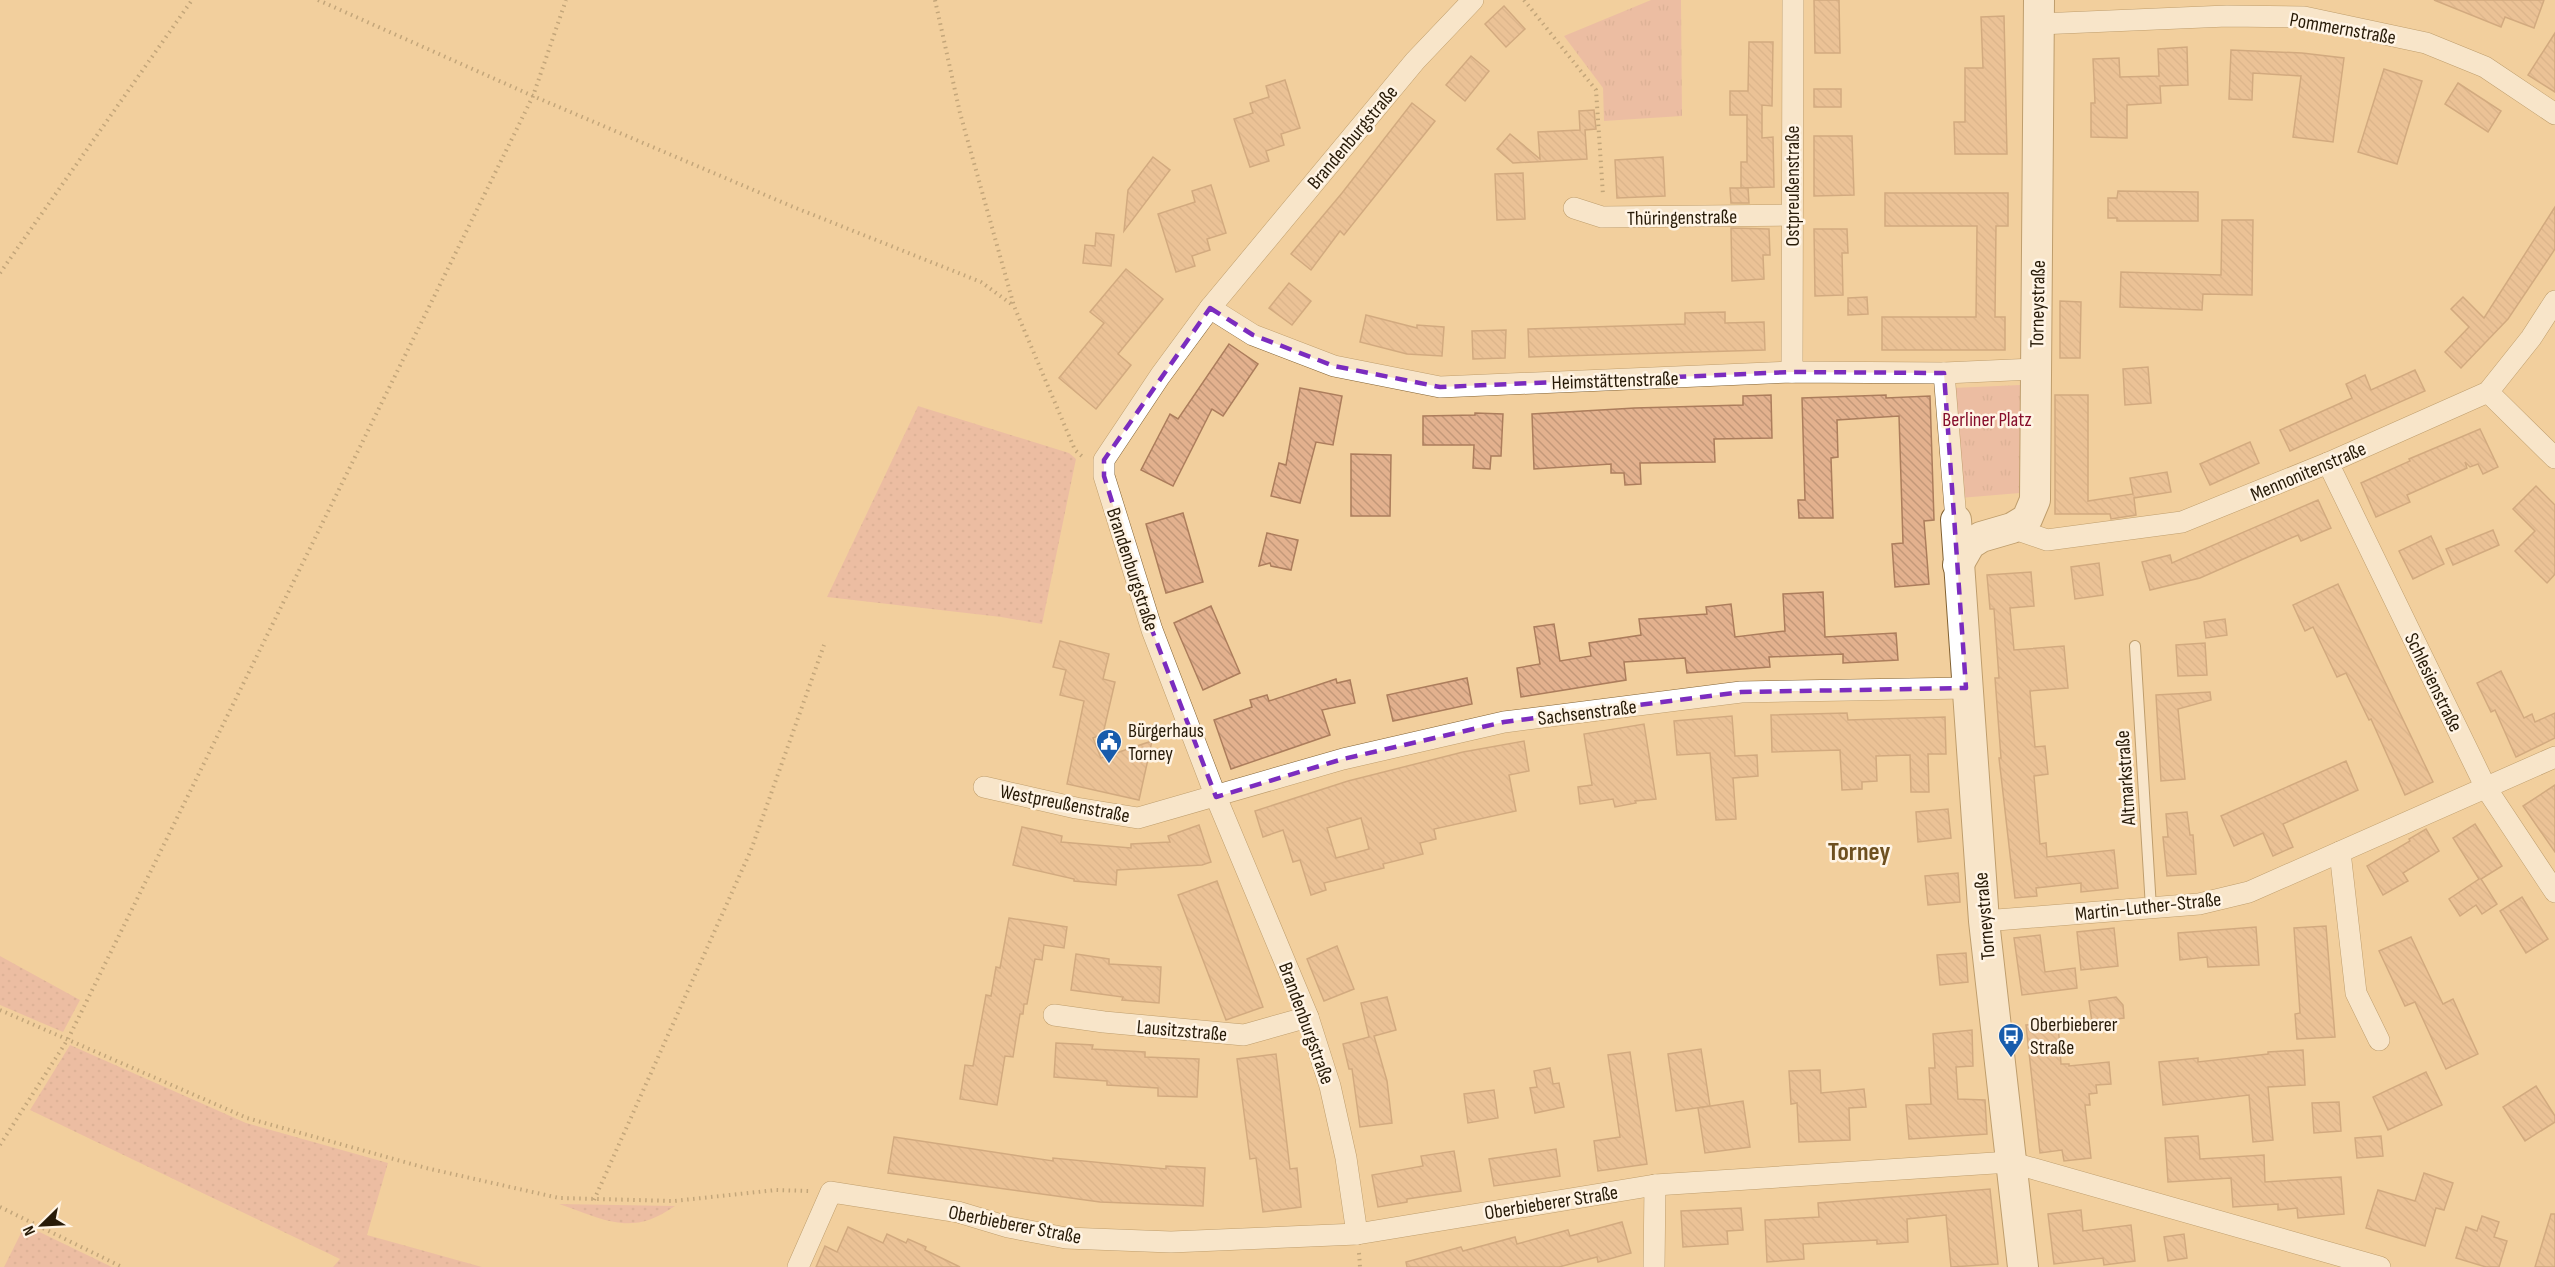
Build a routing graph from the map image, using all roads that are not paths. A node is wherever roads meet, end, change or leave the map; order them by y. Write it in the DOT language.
graph roads {
  1 [pos="1473,0"];
  2 [pos="1793,0"];
  3 [pos="2039,12"];
  4 [pos="2555,114"];
  5 [pos="1574,208"];
  6 [pos="1792,215"];
  7 [pos="2555,301"];
  8 [pos="1210,308"];
  9 [pos="2036,369"];
  10 [pos="1791,372"];
  11 [pos="1944,373"];
  12 [pos="2488,392"];
  13 [pos="2555,458"];
  14 [pos="2328,463"];
  15 [pos="1956,520"];
  16 [pos="2012,528"];
  17 [pos="1958,565"];
  18 [pos="2135,646"];
  19 [pos="1966,688"];
  20 [pos="2555,757"];
  21 [pos="984,787"];
  22 [pos="2486,788"];
  23 [pos="1216,797"];
  24 [pos="2340,852"];
  25 [pos="2555,892"];
  26 [pos="2151,908"];
  27 [pos="1984,921"];
  28 [pos="1054,1015"];
  29 [pos="1308,1017"];
  30 [pos="2379,1040"];
  31 [pos="2010,1162"];
  32 [pos="1655,1185"];
  33 [pos="1357,1234"];
  34 [pos="798,1267"];
  35 [pos="1654,1267"];
  36 [pos="2023,1267"];
  37 [pos="2379,1267"];
  1 -- 8 [label="street, Brandenburgstraße"];
  2 -- 6 [label="street, Ostpreußenstraße"];
  3 -- 4 [label="street, Pommernstraße"];
  3 -- 9 [label="street, Torneystraße"];
  5 -- 6 [label="street, Thüringenstraße"];
  6 -- 10 [label="street, Ostpreußenstraße"];
  7 -- 12 [label="street, Mennonitenstraße"];
  8 -- 10 [label="street, Heimstättenstraße"];
  8 -- 23 [label="street, Brandenburgstraße"];
  9 -- 11 [label="street, Heimstättenstraße"];
  9 -- 16 [label="street, Torneystraße"];
  10 -- 11 [label="street, Heimstättenstraße"];
  11 -- 15 [label="street, Torneystraße"];
  12 -- 13 [label="street"];
  12 -- 14 [label="street, Mennonitenstraße"];
  14 -- 16 [label="street, Mennonitenstraße"];
  14 -- 22 [label="street, Schlesienstraße"];
  15 -- 17 [label="street, Torneystraße"];
  16 -- 17 [label="street, Torneystraße"];
  17 -- 19 [label="street, Torneystraße"];
  18 -- 26 [label="lane, Altmarkstraße"];
  19 -- 23 [label="street, Sachsenstraße"];
  19 -- 27 [label="street, Torneystraße"];
  20 -- 22 [label="street, Martin-Luther-Straße"];
  21 -- 23 [label="street, Westpreußenstraße"];
  22 -- 24 [label="street, Martin-Luther-Straße"];
  22 -- 25 [label="street, Schlesienstraße"];
  23 -- 29 [label="street, Brandenburgstraße"];
  24 -- 26 [label="street, Martin-Luther-Straße"];
  24 -- 30 [label="street"];
  26 -- 27 [label="street, Martin-Luther-Straße"];
  27 -- 31 [label="street, Torneystraße"];
  28 -- 29 [label="street, Lausitzstraße"];
  29 -- 33 [label="street, Brandenburgstraße"];
  31 -- 32 [label="street, Oberbieberer Straße"];
  31 -- 36 [label="street, Torneystraße"];
  31 -- 37 [label="street, Oberbieberer Straße"];
  32 -- 33 [label="street, Oberbieberer Straße"];
  32 -- 35 [label="street"];
  33 -- 34 [label="street, Oberbieberer Straße"];
}
